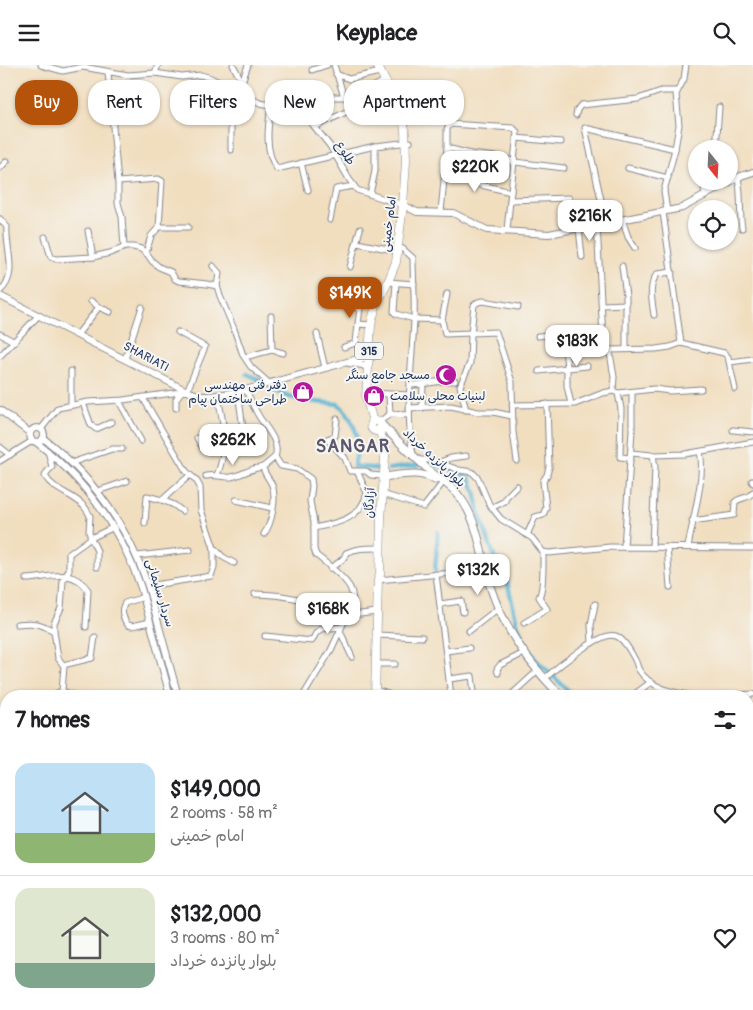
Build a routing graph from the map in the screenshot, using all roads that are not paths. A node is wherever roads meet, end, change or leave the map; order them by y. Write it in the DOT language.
graph roads {
  1 [pos="41,65"];
  2 [pos="158,65"];
  3 [pos="234,65"];
  4 [pos="248,65"];
  5 [pos="327,65"];
  6 [pos="334,65"];
  7 [pos="686,65"];
  8 [pos="379,67"];
  9 [pos="312,70"];
  10 [pos="108,72"];
  11 [pos="155,73"];
  12 [pos="336,74"];
  13 [pos="215,80"];
  14 [pos="241,80"];
  15 [pos="243,80"];
  16 [pos="384,80"];
  17 [pos="677,91"];
  18 [pos="334,97"];
  19 [pos="344,97"];
  20 [pos="719,107"];
  21 [pos="344,113"];
  22 [pos="576,115"];
  23 [pos="231,125"];
  24 [pos="269,125"];
  25 [pos="404,125"];
  26 [pos="315,127"];
  27 [pos="516,138"];
  28 [pos="717,140"];
  29 [pos="408,142"];
  30 [pos="561,142"];
  31 [pos="375,146"];
  32 [pos="447,148"];
  33 [pos="675,149"];
  34 [pos="231,150"];
  35 [pos="335,155"];
  36 [pos="6,161"];
  37 [pos="515,161"];
  38 [pos="301,163"];
  39 [pos="564,167"];
  40 [pos="0,168"];
  41 [pos="628,168"];
  42 [pos="753,172"];
  43 [pos="444,173"];
  44 [pos="668,178"];
  45 [pos="738,178"];
  46 [pos="118,182"];
  47 [pos="354,186"];
  48 [pos="308,190"];
  49 [pos="704,190"];
  50 [pos="717,190"];
  51 [pos="511,192"];
  52 [pos="370,194"];
  53 [pos="705,197"];
  54 [pos="510,200"];
  55 [pos="405,206"];
  56 [pos="665,211"];
  57 [pos="441,212"];
  58 [pos="0,219"];
  59 [pos="622,219"];
  60 [pos="330,220"];
  61 [pos="606,222"];
  62 [pos="596,225"];
  63 [pos="159,227"];
  64 [pos="188,227"];
  65 [pos="579,228"];
  66 [pos="742,228"];
  67 [pos="360,229"];
  68 [pos="507,230"];
  69 [pos="571,230"];
  70 [pos="88,231"];
  71 [pos="45,237"];
  72 [pos="356,243"];
  73 [pos="124,247"];
  74 [pos="635,248"];
  75 [pos="400,250"];
  76 [pos="146,253"];
  77 [pos="92,257"];
  78 [pos="582,257"];
  79 [pos="213,266"];
  80 [pos="622,266"];
  81 [pos="350,267"];
  82 [pos="672,272"];
  83 [pos="392,283"];
  84 [pos="414,284"];
  85 [pos="217,286"];
  86 [pos="0,291"];
  87 [pos="447,294"];
  88 [pos="0,296"];
  89 [pos="91,301"];
  90 [pos="626,304"];
  91 [pos="602,305"];
  92 [pos="346,306"];
  93 [pos="99,307"];
  94 [pos="142,307"];
  95 [pos="518,307"];
  96 [pos="110,312"];
  97 [pos="39,315"];
  98 [pos="654,315"];
  99 [pos="271,316"];
  100 [pos="414,319"];
  101 [pos="442,320"];
  102 [pos="358,324"];
  103 [pos="372,325"];
  104 [pos="178,331"];
  105 [pos="580,332"];
  106 [pos="0,334"];
  107 [pos="317,334"];
  108 [pos="470,334"];
  109 [pos="563,334"];
  110 [pos="77,335"];
  111 [pos="538,336"];
  112 [pos="15,341"];
  113 [pos="681,343"];
  114 [pos="344,347"];
  115 [pos="626,349"];
  116 [pos="272,350"];
  117 [pos="608,350"];
  118 [pos="283,353"];
  119 [pos="0,356"];
  120 [pos="245,357"];
  121 [pos="371,357"];
  122 [pos="125,359"];
  123 [pos="753,359"];
  124 [pos="348,362"];
  125 [pos="730,362"];
  126 [pos="587,366"];
  127 [pos="325,368"];
  128 [pos="368,369"];
  129 [pos="567,369"];
  130 [pos="71,371"];
  131 [pos="539,371"];
  132 [pos="455,381"];
  133 [pos="269,383"];
  134 [pos="411,385"];
  135 [pos="423,385"];
  136 [pos="246,389"];
  137 [pos="701,389"];
  138 [pos="735,389"];
  139 [pos="184,392"];
  140 [pos="238,392"];
  141 [pos="616,392"];
  142 [pos="632,392"];
  143 [pos="370,393"];
  144 [pos="217,395"];
  145 [pos="389,395"];
  146 [pos="410,395"];
  147 [pos="142,397"];
  148 [pos="119,401"];
  149 [pos="83,403"];
  150 [pos="547,404"];
  151 [pos="571,404"];
  152 [pos="71,405"];
  153 [pos="512,405"];
  154 [pos="176,408"];
  155 [pos="410,408"];
  156 [pos="422,408"];
  157 [pos="0,410"];
  158 [pos="466,410"];
  159 [pos="390,413"];
  160 [pos="409,415"];
  161 [pos="512,416"];
  162 [pos="337,419"];
  163 [pos="112,422"];
  164 [pos="377,425"];
  165 [pos="41,429"];
  166 [pos="733,430"];
  167 [pos="753,432"];
  168 [pos="30,433"];
  169 [pos="43,438"];
  170 [pos="197,438"];
  171 [pos="34,441"];
  172 [pos="142,441"];
  173 [pos="753,442"];
  174 [pos="0,447"];
  175 [pos="224,447"];
  176 [pos="122,449"];
  177 [pos="48,451"];
  178 [pos="249,451"];
  179 [pos="700,452"];
  180 [pos="10,455"];
  181 [pos="413,455"];
  182 [pos="653,455"];
  183 [pos="466,456"];
  184 [pos="631,456"];
  185 [pos="275,457"];
  186 [pos="419,460"];
  187 [pos="0,461"];
  188 [pos="517,461"];
  189 [pos="71,463"];
  190 [pos="439,463"];
  191 [pos="263,467"];
  192 [pos="357,471"];
  193 [pos="190,475"];
  194 [pos="217,475"];
  195 [pos="206,476"];
  196 [pos="382,476"];
  197 [pos="127,481"];
  198 [pos="441,485"];
  199 [pos="517,486"];
  200 [pos="98,491"];
  201 [pos="753,492"];
  202 [pos="382,494"];
  203 [pos="162,500"];
  204 [pos="236,500"];
  205 [pos="272,507"];
  206 [pos="493,507"];
  207 [pos="182,511"];
  208 [pos="692,521"];
  209 [pos="145,523"];
  210 [pos="114,527"];
  211 [pos="314,528"];
  212 [pos="264,534"];
  213 [pos="527,535"];
  214 [pos="91,538"];
  215 [pos="214,547"];
  216 [pos="624,547"];
  217 [pos="652,547"];
  218 [pos="667,547"];
  219 [pos="688,547"];
  220 [pos="753,547"];
  221 [pos="377,548"];
  222 [pos="190,550"];
  223 [pos="543,552"];
  224 [pos="137,556"];
  225 [pos="453,561"];
  226 [pos="481,561"];
  227 [pos="234,563"];
  228 [pos="97,567"];
  229 [pos="330,568"];
  230 [pos="485,569"];
  231 [pos="436,574"];
  232 [pos="66,575"];
  233 [pos="26,579"];
  234 [pos="378,579"];
  235 [pos="148,586"];
  236 [pos="670,587"];
  237 [pos="255,593"];
  238 [pos="144,597"];
  239 [pos="440,604"];
  240 [pos="595,604"];
  241 [pos="496,610"];
  242 [pos="377,612"];
  243 [pos="463,612"];
  244 [pos="352,615"];
  245 [pos="150,622"];
  246 [pos="524,623"];
  247 [pos="17,624"];
  248 [pos="86,627"];
  249 [pos="341,629"];
  250 [pos="54,631"];
  251 [pos="469,631"];
  252 [pos="376,635"];
  253 [pos="265,636"];
  254 [pos="95,637"];
  255 [pos="422,637"];
  256 [pos="592,643"];
  257 [pos="469,648"];
  258 [pos="446,651"];
  259 [pos="520,655"];
  260 [pos="352,657"];
  261 [pos="376,664"];
  262 [pos="395,664"];
  263 [pos="63,665"];
  264 [pos="498,673"];
  265 [pos="534,674"];
  266 [pos="449,679"];
  267 [pos="544,679"];
  268 [pos="651,682"];
  269 [pos="62,690"];
  270 [pos="168,690"];
  271 [pos="176,690"];
  272 [pos="307,690"];
  273 [pos="376,690"];
  274 [pos="450,690"];
  275 [pos="474,690"];
  276 [pos="517,690"];
  277 [pos="550,690"];
  278 [pos="555,690"];
  279 [pos="640,690"];
  280 [pos="665,690"];
  1 -- 10 [label="street, طلوع"];
  2 -- 11 [label="street"];
  3 -- 14 [label="street"];
  4 -- 15 [label="street"];
  5 -- 9 [label="street"];
  6 -- 12 [label="street"];
  7 -- 17 [label="street"];
  8 -- 12 [label="street"];
  8 -- 16 [label="main road"];
  8 -- 29 [label="main road"];
  10 -- 11 [label="street, طلوع"];
  10 -- 46 [label="street"];
  11 -- 13 [label="street, طلوع"];
  12 -- 19 [label="street"];
  17 -- 22 [label="street"];
  17 -- 33 [label="street"];
  18 -- 19 [label="street"];
  20 -- 28 [label="street"];
  21 -- 26 [label="street"];
  23 -- 34 [label="street"];
  24 -- 38 [label="street"];
  25 -- 29 [label="main road"];
  26 -- 35 [label="street, طلوع"];
  27 -- 30 [label="street"];
  27 -- 32 [label="street"];
  27 -- 37 [label="street"];
  29 -- 31 [label="street"];
  29 -- 55 [label="main road, امام خمینی"];
  31 -- 35 [label="street"];
  31 -- 52 [label="street"];
  32 -- 37 [label="street"];
  32 -- 43 [label="street"];
  33 -- 44 [label="street"];
  33 -- 61 [label="street"];
  35 -- 38 [label="street"];
  35 -- 47 [label="street, طلوع"];
  36 -- 40 [label="street"];
  37 -- 39 [label="street"];
  37 -- 51 [label="street"];
  38 -- 48 [label="street"];
  41 -- 44 [label="street"];
  42 -- 45 [label="street"];
  43 -- 51 [label="street"];
  43 -- 57 [label="street"];
  44 -- 56 [label="street"];
  45 -- 66 [label="street"];
  46 -- 63 [label="street"];
  46 -- 73 [label="street"];
  47 -- 52 [label="street"];
  47 -- 60 [label="street"];
  49 -- 53 [label="street"];
  50 -- 53 [label="street"];
  51 -- 54 [label="street"];
  52 -- 55 [label="street"];
  53 -- 56 [label="street"];
  54 -- 68 [label="street"];
  54 -- 69 [label="street"];
  55 -- 57 [label="street"];
  55 -- 75 [label="main road, امام خمینی"];
  56 -- 59 [label="street"];
  56 -- 82 [label="street"];
  57 -- 68 [label="street"];
  58 -- 86 [label="street"];
  59 -- 61 [label="street"];
  59 -- 74 [label="street"];
  61 -- 62 [label="street"];
  62 -- 65 [label="street"];
  62 -- 91 [label="street"];
  63 -- 64 [label="street"];
  63 -- 76 [label="street"];
  65 -- 69 [label="street"];
  65 -- 78 [label="street"];
  67 -- 72 [label="street"];
  68 -- 69 [label="street"];
  70 -- 77 [label="street"];
  71 -- 77 [label="street"];
  72 -- 75 [label="street"];
  72 -- 81 [label="street"];
  73 -- 76 [label="street"];
  73 -- 77 [label="street"];
  75 -- 83 [label="main road, امام خمینی / 315"];
  75 -- 84 [label="street"];
  76 -- 85 [label="street"];
  79 -- 85 [label="street"];
  80 -- 90 [label="street"];
  82 -- 98 [label="street"];
  82 -- 113 [label="street"];
  83 -- 84 [label="street"];
  83 -- 100 [label="street"];
  83 -- 103 [label="main road, امام خمینی / 315"];
  83 -- 121 [label="main road, امام خمینی / 315"];
  84 -- 100 [label="street"];
  85 -- 120 [label="street"];
  87 -- 101 [label="street"];
  88 -- 97 [label="street, SHARIATI"];
  89 -- 93 [label="street"];
  90 -- 91 [label="street"];
  90 -- 115 [label="street"];
  91 -- 117 [label="street"];
  92 -- 102 [label="street"];
  93 -- 96 [label="street"];
  93 -- 110 [label="street"];
  94 -- 122 [label="street"];
  95 -- 108 [label="street"];
  97 -- 110 [label="street, SHARIATI"];
  97 -- 112 [label="street"];
  99 -- 116 [label="street"];
  100 -- 101 [label="street"];
  100 -- 134 [label="street"];
  101 -- 108 [label="street"];
  102 -- 103 [label="street"];
  102 -- 114 [label="street"];
  103 -- 121 [label="main road, امام خمینی / 315"];
  104 -- 139 [label="street"];
  105 -- 109 [label="street"];
  106 -- 112 [label="street"];
  107 -- 127 [label="street"];
  108 -- 153 [label="street"];
  108 -- 158 [label="street"];
  109 -- 111 [label="street"];
  109 -- 129 [label="street"];
  110 -- 122 [label="street, SHARIATI"];
  112 -- 119 [label="street"];
  113 -- 115 [label="street"];
  113 -- 125 [label="street"];
  115 -- 117 [label="street"];
  116 -- 118 [label="street"];
  116 -- 120 [label="street"];
  117 -- 141 [label="street"];
  120 -- 133 [label="street"];
  121 -- 124 [label="street, SHARIATI"];
  121 -- 128 [label="main road, امام خمینی / 315"];
  121 -- 143 [label="main road, امام خمینی / 315"];
  122 -- 139 [label="street, SHARIATI"];
  123 -- 125 [label="street"];
  124 -- 127 [label="street, SHARIATI"];
  124 -- 128 [label="street"];
  125 -- 138 [label="street"];
  126 -- 129 [label="street"];
  127 -- 133 [label="street, SHARIATI"];
  128 -- 164 [label="main road, امام خمینی / 315"];
  129 -- 131 [label="street"];
  129 -- 151 [label="street"];
  130 -- 152 [label="street"];
  132 -- 135 [label="street"];
  133 -- 136 [label="street, SHARIATI"];
  134 -- 135 [label="street"];
  134 -- 146 [label="street"];
  135 -- 156 [label="street"];
  136 -- 140 [label="street, SHARIATI"];
  136 -- 185 [label="street"];
  137 -- 142 [label="street"];
  139 -- 144 [label="street, SHARIATI"];
  139 -- 147 [label="street"];
  139 -- 154 [label="street"];
  140 -- 144 [label="street, SHARIATI"];
  140 -- 178 [label="street"];
  141 -- 142 [label="street"];
  141 -- 151 [label="street"];
  141 -- 184 [label="street"];
  142 -- 184 [label="street"];
  143 -- 145 [label="street"];
  143 -- 164 [label="main road, امام خمینی / 315"];
  144 -- 175 [label="street"];
  145 -- 146 [label="street"];
  145 -- 159 [label="street"];
  146 -- 155 [label="street"];
  147 -- 148 [label="street"];
  147 -- 193 [label="street"];
  148 -- 149 [label="street"];
  148 -- 172 [label="street"];
  149 -- 152 [label="street"];
  149 -- 163 [label="street"];
  150 -- 151 [label="street"];
  150 -- 153 [label="street"];
  150 -- 213 [label="street"];
  152 -- 165 [label="street"];
  153 -- 161 [label="street"];
  155 -- 156 [label="street"];
  155 -- 160 [label="street"];
  156 -- 158 [label="street"];
  157 -- 168 [label="street"];
  158 -- 161 [label="street"];
  159 -- 160 [label="street"];
  159 -- 164 [label="street"];
  160 -- 181 [label="street"];
  161 -- 188 [label="street"];
  162 -- 192 [label="street"];
  164 -- 181 [label="main road, بلوار پانزده خرداد"];
  164 -- 196 [label="main road, آزادگان"];
  165 -- 168 [label="street"];
  165 -- 169 [label="street"];
  166 -- 167 [label="street"];
  168 -- 171 [label="street"];
  169 -- 171 [label="street"];
  169 -- 189 [label="street, سردار سلیمانی"];
  170 -- 175 [label="street"];
  171 -- 177 [label="street, سردار سلیمانی"];
  171 -- 180 [label="street"];
  173 -- 179 [label="street"];
  174 -- 180 [label="street"];
  175 -- 194 [label="street"];
  176 -- 189 [label="street"];
  177 -- 210 [label="street, سردار سلیمانی"];
  177 -- 214 [label="street"];
  179 -- 182 [label="street"];
  179 -- 208 [label="street"];
  180 -- 187 [label="street"];
  181 -- 186 [label="main road, بلوار پانزده خرداد"];
  182 -- 184 [label="street"];
  182 -- 217 [label="street"];
  183 -- 190 [label="street"];
  184 -- 216 [label="street"];
  185 -- 191 [label="street"];
  185 -- 211 [label="street"];
  186 -- 190 [label="street"];
  186 -- 230 [label="main road, بلوار پانزده خرداد"];
  189 -- 200 [label="street, سردار سلیمانی"];
  190 -- 206 [label="street"];
  191 -- 194 [label="street"];
  191 -- 205 [label="street"];
  192 -- 196 [label="street"];
  192 -- 211 [label="street"];
  193 -- 203 [label="street"];
  193 -- 215 [label="street"];
  194 -- 195 [label="street"];
  196 -- 198 [label="main road, بلوار پانزده خرداد"];
  196 -- 202 [label="main road, آزادگان"];
  196 -- 221 [label="main road, آزادگان"];
  197 -- 200 [label="street"];
  198 -- 202 [label="street"];
  198 -- 226 [label="main road, بلوار پانزده خرداد"];
  199 -- 206 [label="street"];
  200 -- 224 [label="street, سردار سلیمانی"];
  201 -- 208 [label="street"];
  202 -- 234 [label="main road, آزادگان"];
  203 -- 207 [label="street"];
  203 -- 209 [label="street"];
  204 -- 205 [label="street"];
  205 -- 212 [label="street"];
  206 -- 213 [label="street"];
  208 -- 219 [label="street"];
  210 -- 214 [label="street"];
  210 -- 238 [label="street, سردار سلیمانی"];
  211 -- 229 [label="street"];
  213 -- 223 [label="street"];
  214 -- 228 [label="street"];
  214 -- 232 [label="street"];
  215 -- 227 [label="street"];
  215 -- 235 [label="street"];
  216 -- 217 [label="street"];
  216 -- 223 [label="street"];
  217 -- 218 [label="street"];
  218 -- 219 [label="street"];
  218 -- 236 [label="street"];
  219 -- 220 [label="street"];
  221 -- 229 [label="street"];
  221 -- 234 [label="main road, آزادگان"];
  222 -- 224 [label="street"];
  223 -- 246 [label="street"];
  224 -- 235 [label="street, سردار سلیمانی"];
  225 -- 226 [label="street"];
  226 -- 230 [label="main road, بلوار پانزده خرداد"];
  229 -- 244 [label="street"];
  230 -- 231 [label="street"];
  230 -- 241 [label="main road, بلوار پانزده خرداد"];
  230 -- 267 [label="main road, بلوار پانزده خرداد"];
  231 -- 234 [label="street"];
  231 -- 239 [label="street"];
  232 -- 233 [label="street"];
  232 -- 248 [label="street"];
  232 -- 250 [label="street"];
  234 -- 242 [label="main road, آزادگان"];
  235 -- 271 [label="street, سردار سلیمانی"];
  237 -- 244 [label="street"];
  238 -- 245 [label="street, سردار سلیمانی"];
  238 -- 245 [label="street"];
  239 -- 243 [label="street"];
  239 -- 258 [label="street"];
  240 -- 256 [label="street"];
  241 -- 251 [label="street"];
  241 -- 259 [label="main road, بلوار پانزده خرداد"];
  242 -- 244 [label="street"];
  242 -- 252 [label="main road, آزادگان"];
  244 -- 249 [label="street"];
  245 -- 270 [label="street, سردار سلیمانی"];
  247 -- 250 [label="street"];
  249 -- 253 [label="street"];
  249 -- 260 [label="street"];
  249 -- 272 [label="street"];
  250 -- 263 [label="street"];
  252 -- 255 [label="street"];
  252 -- 261 [label="main road, آزادگان"];
  254 -- 263 [label="street"];
  256 -- 267 [label="street"];
  256 -- 268 [label="street"];
  257 -- 258 [label="street"];
  258 -- 266 [label="street"];
  259 -- 264 [label="street"];
  259 -- 265 [label="main road, بلوار پانزده خرداد"];
  261 -- 262 [label="street"];
  261 -- 273 [label="main road, آزادگان"];
  263 -- 269 [label="street"];
  265 -- 276 [label="street"];
  265 -- 277 [label="main road, بلوار پانزده خرداد"];
  266 -- 274 [label="street"];
  266 -- 275 [label="street"];
  267 -- 278 [label="main road, بلوار پانزده خرداد"];
  268 -- 279 [label="street"];
  268 -- 280 [label="street"];
}
